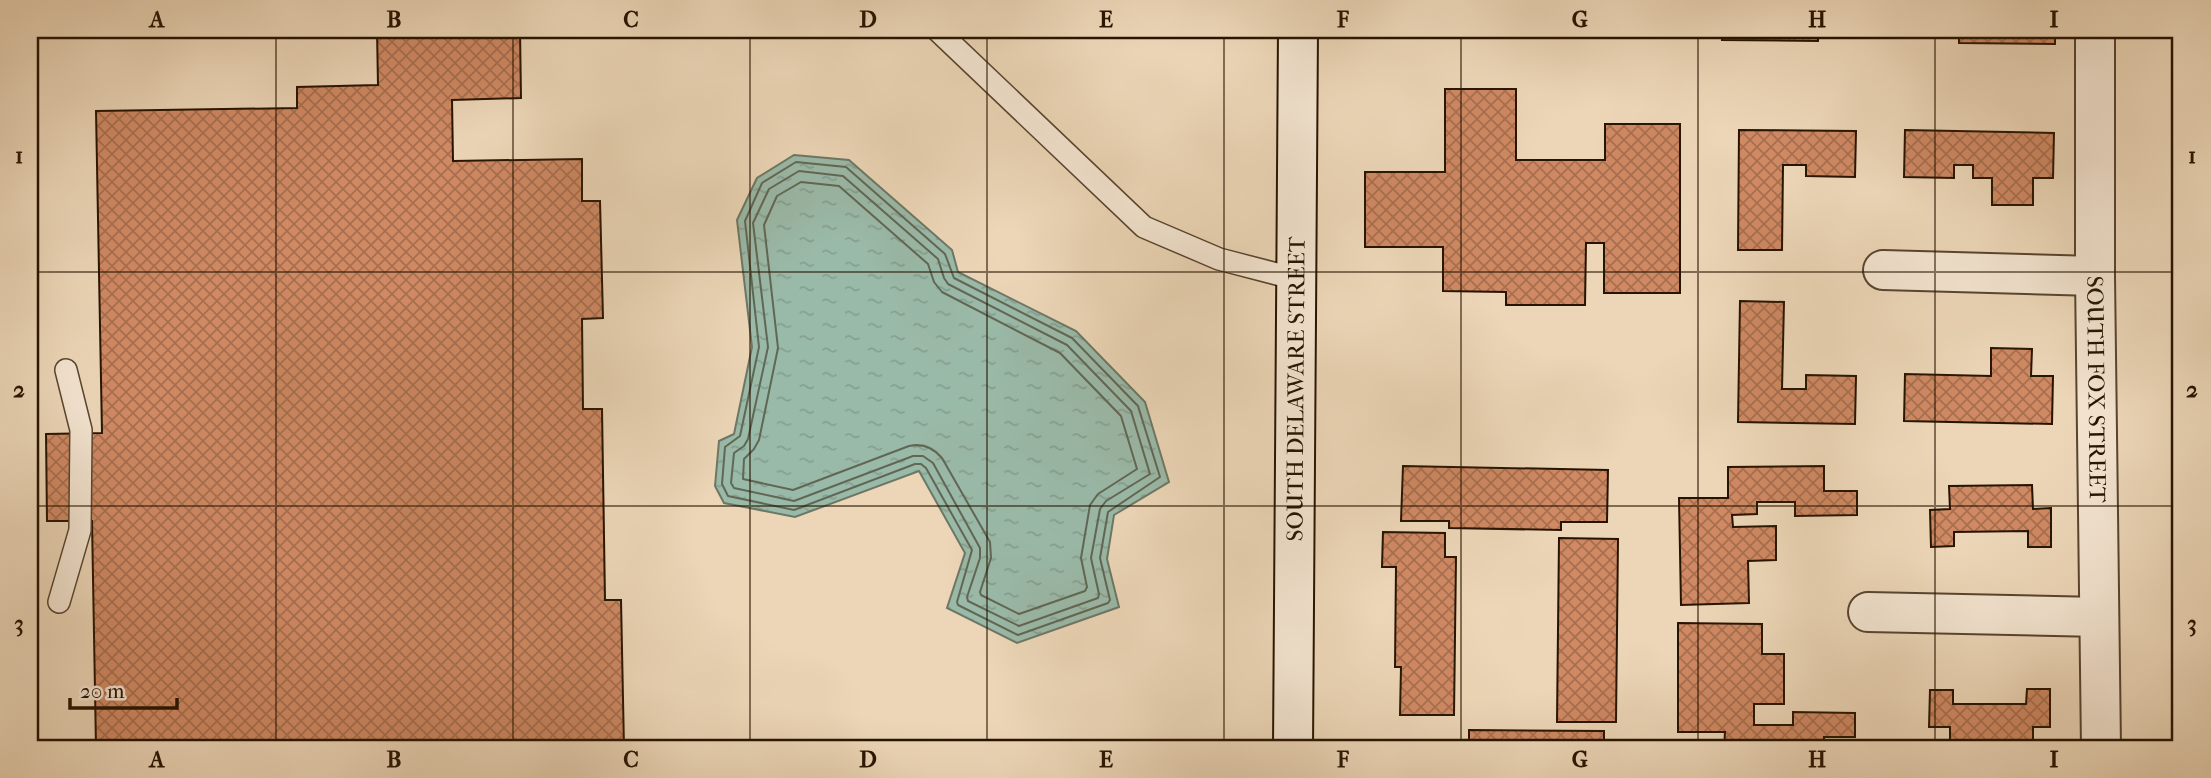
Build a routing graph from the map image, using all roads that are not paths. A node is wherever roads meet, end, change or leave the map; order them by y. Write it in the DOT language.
graph roads {
  1 [pos="937,30"];
  2 [pos="1298,30"];
  3 [pos="2095,30"];
  4 [pos="1883,270"];
  5 [pos="2095,276"];
  6 [pos="1296,279"];
  7 [pos="66,370"];
  8 [pos="59,602"];
  9 [pos="1868,612"];
  10 [pos="2099,617"];
  11 [pos="1293,748"];
  12 [pos="2101,748"];
  1 -- 6 [label="lane"];
  2 -- 6 [label="street, SOUTH DELAWARE STREET"];
  3 -- 5 [label="street, SOUTH FOX STREET"];
  4 -- 5 [label="street"];
  5 -- 10 [label="street, SOUTH FOX STREET"];
  6 -- 11 [label="street, SOUTH DELAWARE STREET"];
  7 -- 8 [label="lane"];
  9 -- 10 [label="street"];
  10 -- 12 [label="street, SOUTH FOX STREET"];
}
